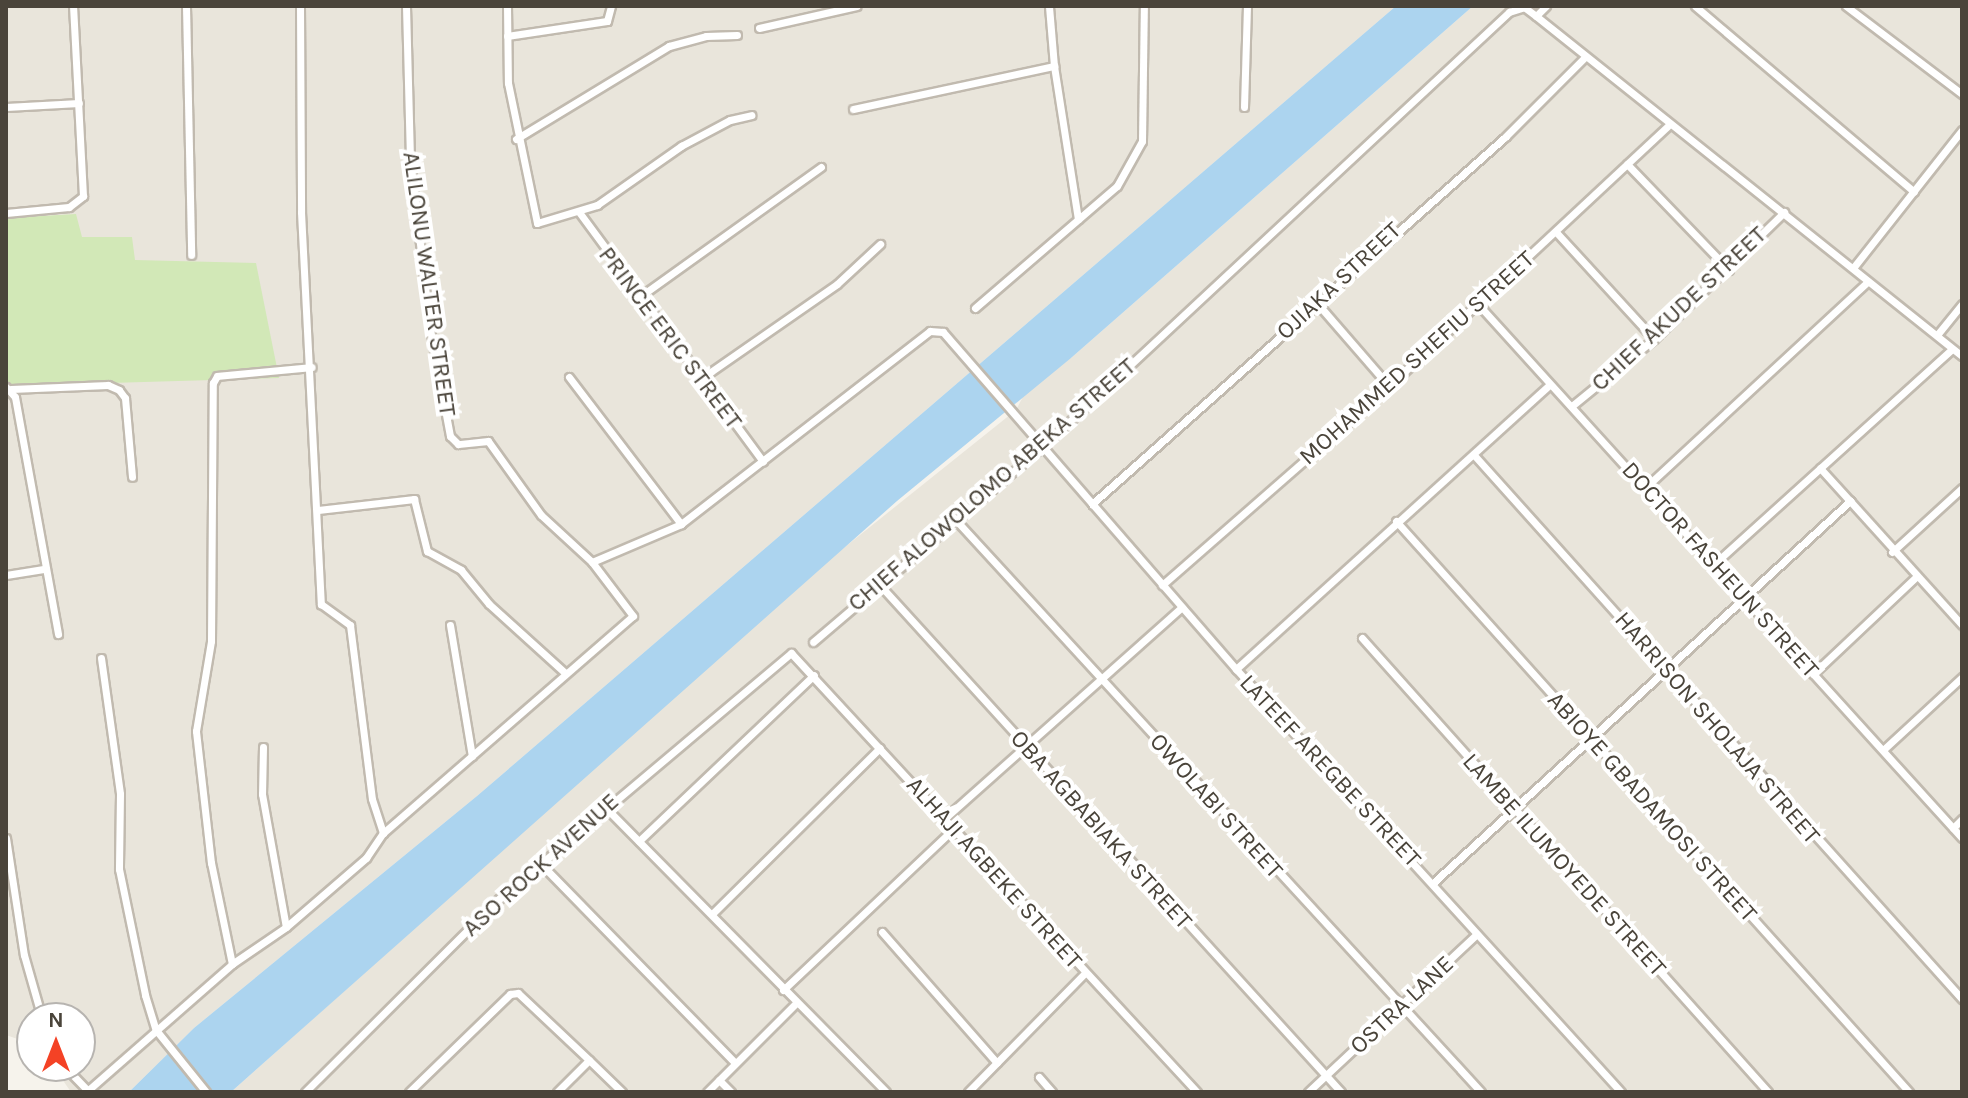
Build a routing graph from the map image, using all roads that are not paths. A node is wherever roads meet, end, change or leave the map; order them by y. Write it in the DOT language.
graph roads {
  1 [pos="73,6"];
  2 [pos="186,6"];
  3 [pos="300,6"];
  4 [pos="406,6"];
  5 [pos="507,6"];
  6 [pos="611,6"];
  7 [pos="857,6"];
  8 [pos="1049,6"];
  9 [pos="1144,6"];
  10 [pos="1247,6"];
  11 [pos="1546,6"];
  12 [pos="1695,6"];
  13 [pos="1846,6"];
  14 [pos="1536,16"];
  15 [pos="759,28"];
  16 [pos="737,35"];
  17 [pos="507,36"];
  18 [pos="1585,57"];
  19 [pos="1054,66"];
  20 [pos="1962,94"];
  21 [pos="79,103"];
  22 [pos="6,107"];
  23 [pos="1244,107"];
  24 [pos="853,109"];
  25 [pos="751,115"];
  26 [pos="1668,126"];
  27 [pos="1962,130"];
  28 [pos="516,139"];
  29 [pos="1627,164"];
  30 [pos="821,167"];
  31 [pos="1914,192"];
  32 [pos="579,212"];
  33 [pos="1784,212"];
  34 [pos="6,213"];
  35 [pos="1078,219"];
  36 [pos="1556,232"];
  37 [pos="880,244"];
  38 [pos="191,255"];
  39 [pos="1853,268"];
  40 [pos="1729,270"];
  41 [pos="1868,281"];
  42 [pos="638,298"];
  43 [pos="1317,303"];
  44 [pos="1477,303"];
  45 [pos="1962,304"];
  46 [pos="975,308"];
  47 [pos="1937,335"];
  48 [pos="1654,339"];
  49 [pos="1952,349"];
  50 [pos="1962,356"];
  51 [pos="312,367"];
  52 [pos="569,377"];
  53 [pos="699,380"];
  54 [pos="1389,386"];
  55 [pos="1548,386"];
  56 [pos="9,388"];
  57 [pos="1573,405"];
  58 [pos="1041,448"];
  59 [pos="1474,455"];
  60 [pos="763,462"];
  61 [pos="1820,468"];
  62 [pos="132,477"];
  63 [pos="1647,486"];
  64 [pos="1962,488"];
  65 [pos="1850,501"];
  66 [pos="1092,504"];
  67 [pos="318,510"];
  68 [pos="954,518"];
  69 [pos="1396,521"];
  70 [pos="681,524"];
  71 [pos="1892,552"];
  72 [pos="592,562"];
  73 [pos="1713,565"];
  74 [pos="44,569"];
  75 [pos="6,575"];
  76 [pos="1916,577"];
  77 [pos="878,583"];
  78 [pos="1162,585"];
  79 [pos="1747,600"];
  80 [pos="1182,607"];
  81 [pos="450,625"];
  82 [pos="1962,625"];
  83 [pos="58,634"];
  84 [pos="1362,638"];
  85 [pos="813,642"];
  86 [pos="791,653"];
  87 [pos="101,658"];
  88 [pos="1236,669"];
  89 [pos="1667,671"];
  90 [pos="565,673"];
  91 [pos="1813,674"];
  92 [pos="814,675"];
  93 [pos="1962,677"];
  94 [pos="1099,678"];
  95 [pos="1593,739"];
  96 [pos="1024,746"];
  97 [pos="263,747"];
  98 [pos="880,748"];
  99 [pos="1883,750"];
  100 [pos="472,756"];
  101 [pos="605,807"];
  102 [pos="1514,809"];
  103 [pos="945,818"];
  104 [pos="1962,819"];
  105 [pos="1953,828"];
  106 [pos="953,829"];
  107 [pos="383,833"];
  108 [pos="6,838"];
  109 [pos="1962,838"];
  110 [pos="639,841"];
  111 [pos="541,864"];
  112 [pos="1433,883"];
  113 [pos="712,914"];
  114 [pos="286,927"];
  115 [pos="882,932"];
  116 [pos="1477,934"];
  117 [pos="232,964"];
  118 [pos="1085,973"];
  119 [pos="783,990"];
  120 [pos="1962,999"];
  121 [pos="37,1002"];
  122 [pos="796,1003"];
  123 [pos="1400,1008"];
  124 [pos="156,1030"];
  125 [pos="589,1060"];
  126 [pos="734,1062"];
  127 [pos="997,1063"];
  128 [pos="1326,1075"];
  129 [pos="1039,1077"];
  130 [pos="719,1080"];
  131 [pos="87,1092"];
  132 [pos="206,1092"];
  133 [pos="305,1092"];
  134 [pos="409,1092"];
  135 [pos="557,1092"];
  136 [pos="622,1092"];
  137 [pos="707,1092"];
  138 [pos="731,1092"];
  139 [pos="886,1092"];
  140 [pos="968,1092"];
  141 [pos="1052,1092"];
  142 [pos="1197,1092"];
  143 [pos="1308,1092"];
  144 [pos="1341,1092"];
  145 [pos="1481,1092"];
  146 [pos="1621,1092"];
  147 [pos="1768,1092"];
  148 [pos="1909,1092"];
  1 -- 21 [label="street"];
  2 -- 38 [label="street"];
  3 -- 51 [label="street"];
  4 -- 72 [label="street, ALILONU WALTER STREET"];
  5 -- 17 [label="street"];
  6 -- 17 [label="street"];
  7 -- 15 [label="street"];
  8 -- 19 [label="street"];
  9 -- 35 [label="street"];
  10 -- 23 [label="street"];
  11 -- 14 [label="street"];
  12 -- 31 [label="street"];
  13 -- 20 [label="street"];
  14 -- 18 [label="street"];
  14 -- 58 [label="street, CHIEF ALOWOLOMO ABEKA STREET"];
  16 -- 28 [label="street"];
  17 -- 28 [label="street"];
  18 -- 26 [label="street"];
  18 -- 43 [label="street, OJIAKA STREET"];
  19 -- 24 [label="street"];
  19 -- 35 [label="street"];
  21 -- 22 [label="street"];
  21 -- 34 [label="street"];
  25 -- 32 [label="street"];
  26 -- 29 [label="street, MOHAMMED SHEFIU STREET"];
  26 -- 33 [label="street"];
  27 -- 31 [label="street"];
  28 -- 32 [label="street"];
  29 -- 36 [label="street, MOHAMMED SHEFIU STREET"];
  29 -- 40 [label="street"];
  30 -- 42 [label="street"];
  31 -- 39 [label="street"];
  32 -- 42 [label="street, PRINCE ERIC STREET"];
  33 -- 39 [label="street"];
  33 -- 40 [label="street, CHIEF AKUDE STREET"];
  35 -- 46 [label="street"];
  36 -- 44 [label="street, MOHAMMED SHEFIU STREET"];
  36 -- 48 [label="street"];
  37 -- 53 [label="street"];
  39 -- 41 [label="street"];
  40 -- 48 [label="street, CHIEF AKUDE STREET"];
  41 -- 47 [label="street"];
  41 -- 63 [label="street"];
  42 -- 53 [label="street, PRINCE ERIC STREET"];
  43 -- 54 [label="street"];
  43 -- 66 [label="street, OJIAKA STREET"];
  44 -- 54 [label="street, MOHAMMED SHEFIU STREET"];
  44 -- 55 [label="street, DOCTOR FASHEUN STREET"];
  45 -- 47 [label="street"];
  47 -- 49 [label="street"];
  48 -- 57 [label="street, CHIEF AKUDE STREET"];
  49 -- 50 [label="street"];
  49 -- 61 [label="street"];
  51 -- 67 [label="street"];
  51 -- 117 [label="street"];
  52 -- 70 [label="street"];
  53 -- 60 [label="street, PRINCE ERIC STREET"];
  54 -- 78 [label="street, MOHAMMED SHEFIU STREET"];
  55 -- 57 [label="street, DOCTOR FASHEUN STREET"];
  55 -- 59 [label="street"];
  56 -- 62 [label="street"];
  56 -- 74 [label="street"];
  57 -- 63 [label="street, DOCTOR FASHEUN STREET"];
  58 -- 60 [label="street, LATEEF AREGBE STREET"];
  58 -- 66 [label="street, LATEEF AREGBE STREET"];
  58 -- 68 [label="street, CHIEF ALOWOLOMO ABEKA STREET"];
  59 -- 69 [label="street"];
  59 -- 89 [label="street, HARRISON SHOLAJA STREET"];
  60 -- 70 [label="street"];
  61 -- 65 [label="street"];
  61 -- 73 [label="street"];
  63 -- 73 [label="street, DOCTOR FASHEUN STREET"];
  64 -- 71 [label="street"];
  65 -- 71 [label="street"];
  65 -- 79 [label="street"];
  66 -- 78 [label="street, LATEEF AREGBE STREET"];
  67 -- 90 [label="street"];
  67 -- 107 [label="street"];
  68 -- 77 [label="street, CHIEF ALOWOLOMO ABEKA STREET"];
  68 -- 94 [label="street, OWOLABI STREET"];
  69 -- 88 [label="street"];
  69 -- 95 [label="street, ABIOYE GBADAMOSI STREET"];
  70 -- 72 [label="street"];
  71 -- 76 [label="street"];
  72 -- 90 [label="street, ALILONU WALTER STREET"];
  73 -- 79 [label="street, DOCTOR FASHEUN STREET"];
  74 -- 75 [label="street"];
  74 -- 83 [label="street"];
  76 -- 82 [label="street"];
  76 -- 91 [label="street"];
  77 -- 85 [label="street, CHIEF ALOWOLOMO ABEKA STREET"];
  77 -- 96 [label="street, OBA AGBABIAKA STREET"];
  78 -- 80 [label="street, LATEEF AREGBE STREET"];
  79 -- 89 [label="street"];
  79 -- 91 [label="street, DOCTOR FASHEUN STREET"];
  80 -- 88 [label="street, LATEEF AREGBE STREET"];
  80 -- 94 [label="street"];
  81 -- 100 [label="street"];
  84 -- 102 [label="street, LAMBE ILUMOYEDE STREET"];
  86 -- 92 [label="street, ALHAJI AGBEKE STREET"];
  86 -- 101 [label="street, ASO ROCK AVENUE"];
  87 -- 124 [label="street"];
  88 -- 112 [label="street, LATEEF AREGBE STREET"];
  89 -- 95 [label="street"];
  89 -- 120 [label="street, HARRISON SHOLAJA STREET"];
  90 -- 100 [label="street"];
  91 -- 99 [label="street, DOCTOR FASHEUN STREET"];
  92 -- 98 [label="street, ALHAJI AGBEKE STREET"];
  92 -- 110 [label="street"];
  93 -- 99 [label="street"];
  94 -- 96 [label="street"];
  94 -- 123 [label="street, OWOLABI STREET"];
  95 -- 102 [label="street"];
  95 -- 148 [label="street, ABIOYE GBADAMOSI STREET"];
  96 -- 103 [label="street"];
  96 -- 128 [label="street, OBA AGBABIAKA STREET"];
  97 -- 114 [label="street"];
  98 -- 103 [label="street, ALHAJI AGBEKE STREET"];
  98 -- 113 [label="street"];
  99 -- 105 [label="street, DOCTOR FASHEUN STREET"];
  100 -- 107 [label="street"];
  101 -- 110 [label="street"];
  101 -- 111 [label="street, ASO ROCK AVENUE"];
  102 -- 112 [label="street"];
  102 -- 147 [label="street, LAMBE ILUMOYEDE STREET"];
  103 -- 106 [label="street, ALHAJI AGBEKE STREET"];
  104 -- 105 [label="street"];
  105 -- 109 [label="street, DOCTOR FASHEUN STREET"];
  106 -- 118 [label="street, ALHAJI AGBEKE STREET"];
  106 -- 119 [label="street"];
  107 -- 114 [label="street"];
  108 -- 121 [label="street"];
  110 -- 113 [label="street"];
  111 -- 126 [label="street"];
  111 -- 133 [label="street, ASO ROCK AVENUE"];
  112 -- 116 [label="street, LATEEF AREGBE STREET"];
  113 -- 119 [label="street"];
  114 -- 117 [label="street"];
  115 -- 127 [label="street"];
  116 -- 123 [label="street, OSTRA LANE"];
  116 -- 146 [label="street, LATEEF AREGBE STREET"];
  117 -- 124 [label="street"];
  118 -- 127 [label="street"];
  118 -- 142 [label="street, ALHAJI AGBEKE STREET"];
  119 -- 122 [label="street"];
  122 -- 126 [label="street"];
  122 -- 139 [label="street"];
  123 -- 128 [label="street, OSTRA LANE"];
  123 -- 145 [label="street, OWOLABI STREET"];
  124 -- 131 [label="street"];
  124 -- 132 [label="street"];
  125 -- 134 [label="street"];
  125 -- 135 [label="street"];
  125 -- 136 [label="street"];
  126 -- 130 [label="street"];
  127 -- 140 [label="street"];
  128 -- 143 [label="street, OSTRA LANE"];
  128 -- 144 [label="street, OBA AGBABIAKA STREET"];
  129 -- 141 [label="street"];
  130 -- 137 [label="street"];
  130 -- 138 [label="street"];
}
